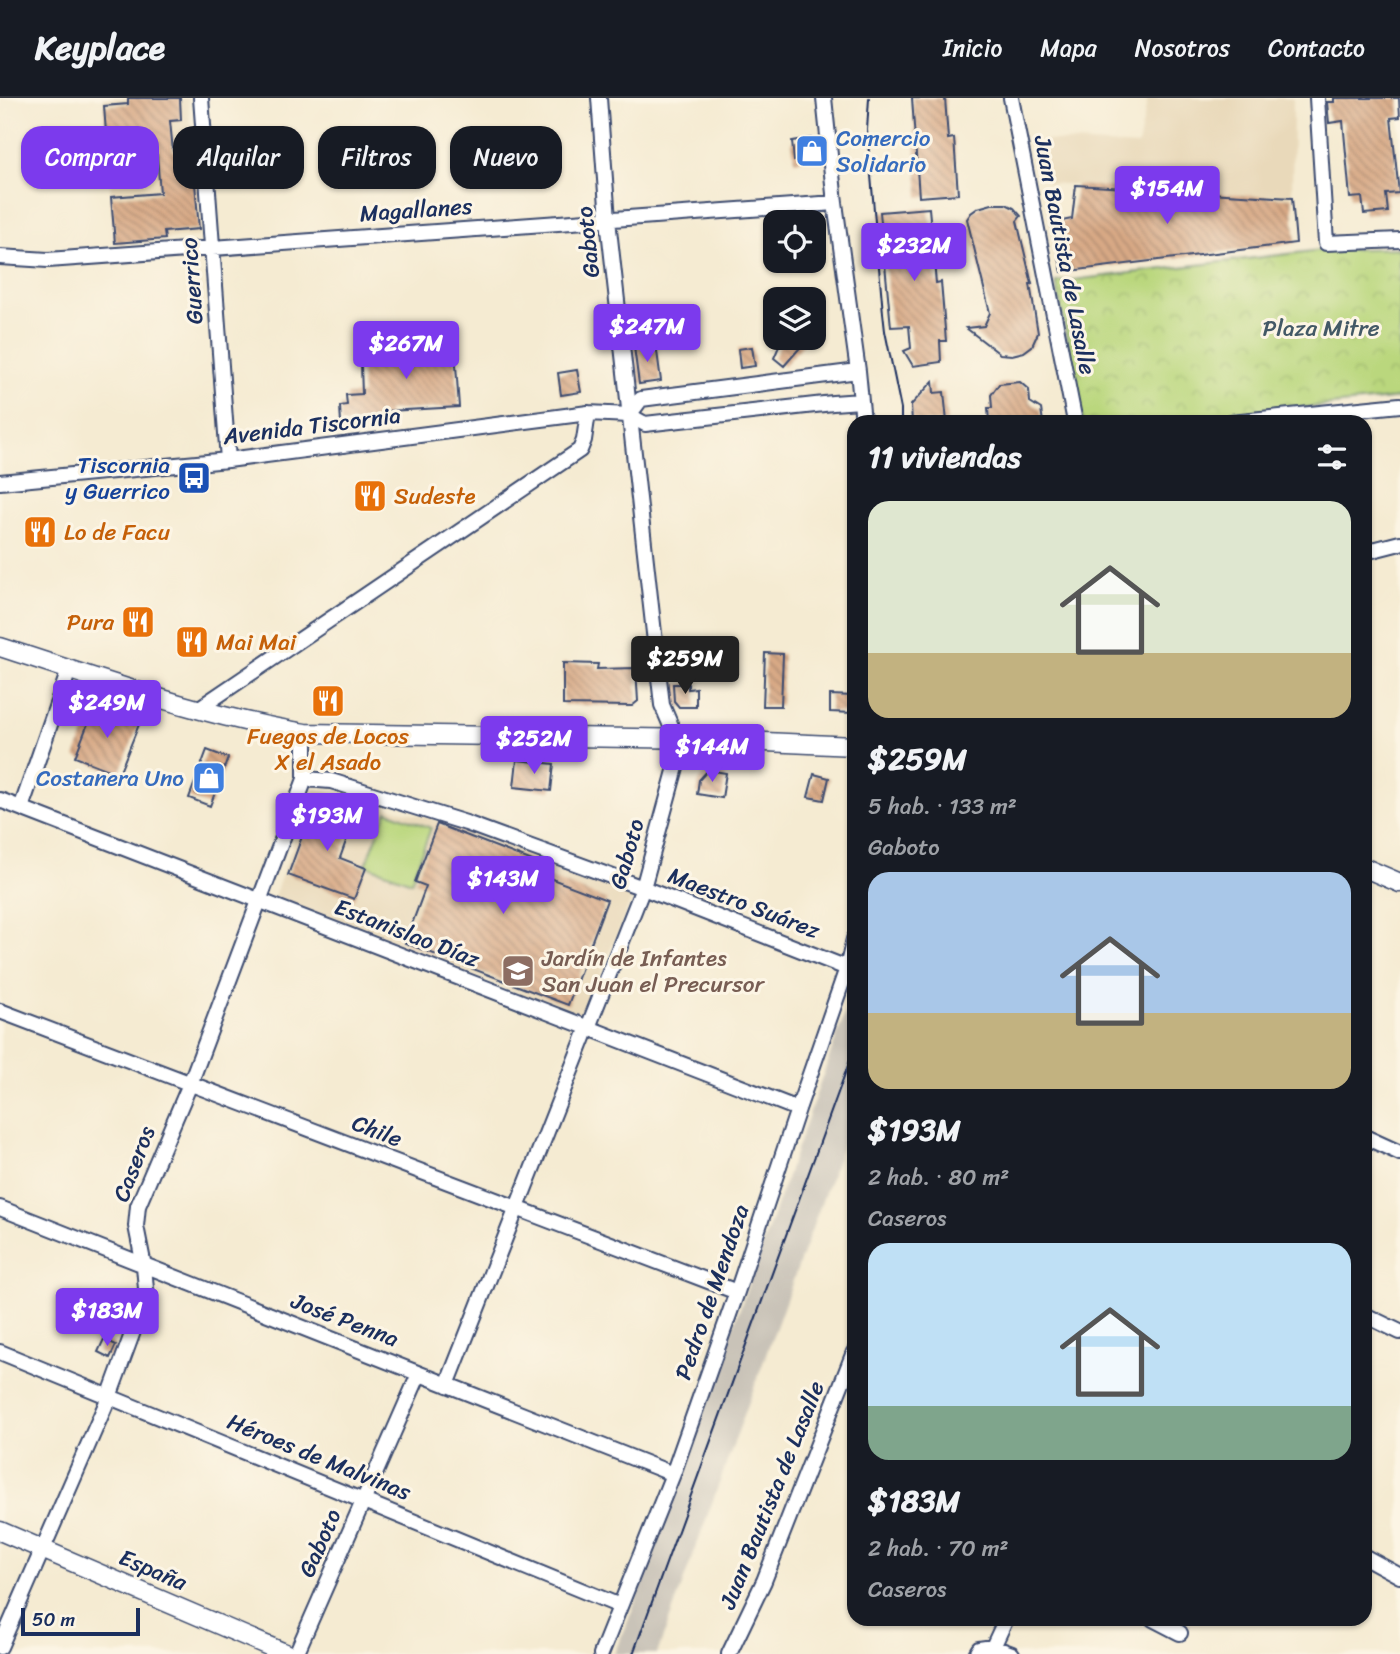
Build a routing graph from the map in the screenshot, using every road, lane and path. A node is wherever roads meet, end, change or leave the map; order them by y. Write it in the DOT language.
graph roads {
  1 [pos="201,98"];
  2 [pos="599,98"];
  3 [pos="824,98"];
  4 [pos="1011,98"];
  5 [pos="1317,98"];
  6 [pos="835,203"];
  7 [pos="608,220"];
  8 [pos="1400,240"];
  9 [pos="212,247"];
  10 [pos="0,257"];
  11 [pos="858,371"];
  12 [pos="861,401"];
  13 [pos="1400,405"];
  14 [pos="588,413"];
  15 [pos="629,415"];
  16 [pos="862,415"];
  17 [pos="1074,415"];
  18 [pos="1301,415"];
  19 [pos="228,460"];
  20 [pos="0,482"];
  21 [pos="1400,543"];
  22 [pos="1372,550"];
  23 [pos="0,647"];
  24 [pos="69,670"];
  25 [pos="198,709"];
  26 [pos="305,733"];
  27 [pos="677,740"];
  28 [pos="847,747"];
  29 [pos="306,779"];
  30 [pos="0,800"];
  31 [pos="21,808"];
  32 [pos="1372,870"];
  33 [pos="1400,883"];
  34 [pos="643,888"];
  35 [pos="260,900"];
  36 [pos="847,968"];
  37 [pos="0,1011"];
  38 [pos="588,1028"];
  39 [pos="190,1084"];
  40 [pos="798,1109"];
  41 [pos="1372,1140"];
  42 [pos="1400,1153"];
  43 [pos="0,1208"];
  44 [pos="516,1208"];
  45 [pos="145,1266"];
  46 [pos="737,1292"];
  47 [pos="1372,1318"];
  48 [pos="1400,1332"];
  49 [pos="0,1352"];
  50 [pos="847,1370"];
  51 [pos="419,1374"];
  52 [pos="447,1385"];
  53 [pos="109,1397"];
  54 [pos="673,1474"];
  55 [pos="364,1500"];
  56 [pos="0,1531"];
  57 [pos="43,1550"];
  58 [pos="1372,1561"];
  59 [pos="1400,1576"];
  60 [pos="620,1606"];
  61 [pos="1003,1626"];
  62 [pos="1166,1626"];
  63 [pos="1180,1633"];
  64 [pos="0,1647"];
  65 [pos="993,1647"];
  66 [pos="287,1654"];
  67 [pos="296,1654"];
  68 [pos="601,1654"];
  69 [pos="729,1654"];
  70 [pos="976,1654"];
  71 [pos="1012,1654"];
  1 -- 9 [label="street, Guerrico"];
  2 -- 7 [label="street, Gaboto"];
  3 -- 6 [label="street"];
  4 -- 17 [label="street, Juan Bautista de Lasalle"];
  5 -- 8 [label="street"];
  6 -- 7 [label="street, Magallanes"];
  6 -- 11 [label="street"];
  7 -- 9 [label="street, Magallanes"];
  7 -- 15 [label="street, Gaboto"];
  9 -- 10 [label="street, Magallanes"];
  9 -- 19 [label="street, Guerrico"];
  11 -- 12 [label="street"];
  11 -- 15 [label="street"];
  12 -- 15 [label="street, Avenida Tiscornia"];
  12 -- 16 [label="street"];
  13 -- 18 [label="street"];
  14 -- 15 [label="street, Avenida Tiscornia"];
  14 -- 19 [label="street, Avenida Tiscornia"];
  14 -- 25 [label="street"];
  15 -- 27 [label="street, Gaboto"];
  19 -- 20 [label="street, Avenida Tiscornia"];
  21 -- 22 [label="street"];
  23 -- 24 [label="street"];
  24 -- 25 [label="street"];
  24 -- 31 [label="street"];
  25 -- 26 [label="street"];
  26 -- 27 [label="street"];
  26 -- 29 [label="street, Caseros"];
  27 -- 28 [label="street"];
  27 -- 34 [label="street, Gaboto"];
  29 -- 34 [label="street, Maestro Suárez"];
  29 -- 35 [label="street, Caseros"];
  30 -- 31 [label="street, Estanislao Díaz"];
  31 -- 35 [label="street, Estanislao Díaz"];
  32 -- 33 [label="street"];
  34 -- 36 [label="street, Maestro Suárez"];
  34 -- 38 [label="street, Gaboto"];
  35 -- 38 [label="street, Estanislao Díaz"];
  35 -- 39 [label="street, Caseros"];
  36 -- 40 [label="street, Pedro de Mendoza"];
  37 -- 39 [label="street, Chile"];
  38 -- 40 [label="street, Estanislao Díaz"];
  38 -- 44 [label="street, Gaboto"];
  39 -- 44 [label="street, Chile"];
  39 -- 45 [label="street, Caseros"];
  40 -- 46 [label="street, Pedro de Mendoza"];
  41 -- 42 [label="street"];
  43 -- 45 [label="street, José Penna"];
  44 -- 46 [label="street, Chile"];
  44 -- 52 [label="street, Gaboto"];
  45 -- 51 [label="street, José Penna"];
  45 -- 53 [label="street, Caseros"];
  46 -- 54 [label="street, Pedro de Mendoza"];
  47 -- 48 [label="street"];
  49 -- 53 [label="street, Héroes de Malvinas"];
  50 -- 69 [label="street, Juan Bautista de Lasalle"];
  51 -- 52 [label="street, José Penna"];
  51 -- 55 [label="street, Gaboto"];
  52 -- 54 [label="street, José Penna"];
  53 -- 55 [label="street, Héroes de Malvinas"];
  53 -- 57 [label="street, Caseros"];
  54 -- 60 [label="street, Pedro de Mendoza"];
  55 -- 60 [label="street, Héroes de Malvinas"];
  55 -- 67 [label="street, Gaboto"];
  56 -- 57 [label="street, España"];
  57 -- 64 [label="street, Caseros"];
  57 -- 66 [label="street, España"];
  58 -- 59 [label="street"];
  60 -- 68 [label="street, Pedro de Mendoza"];
  61 -- 65 [label="street"];
  62 -- 63 [label="street"];
  65 -- 70 [label="street"];
  65 -- 71 [label="street"];
}
